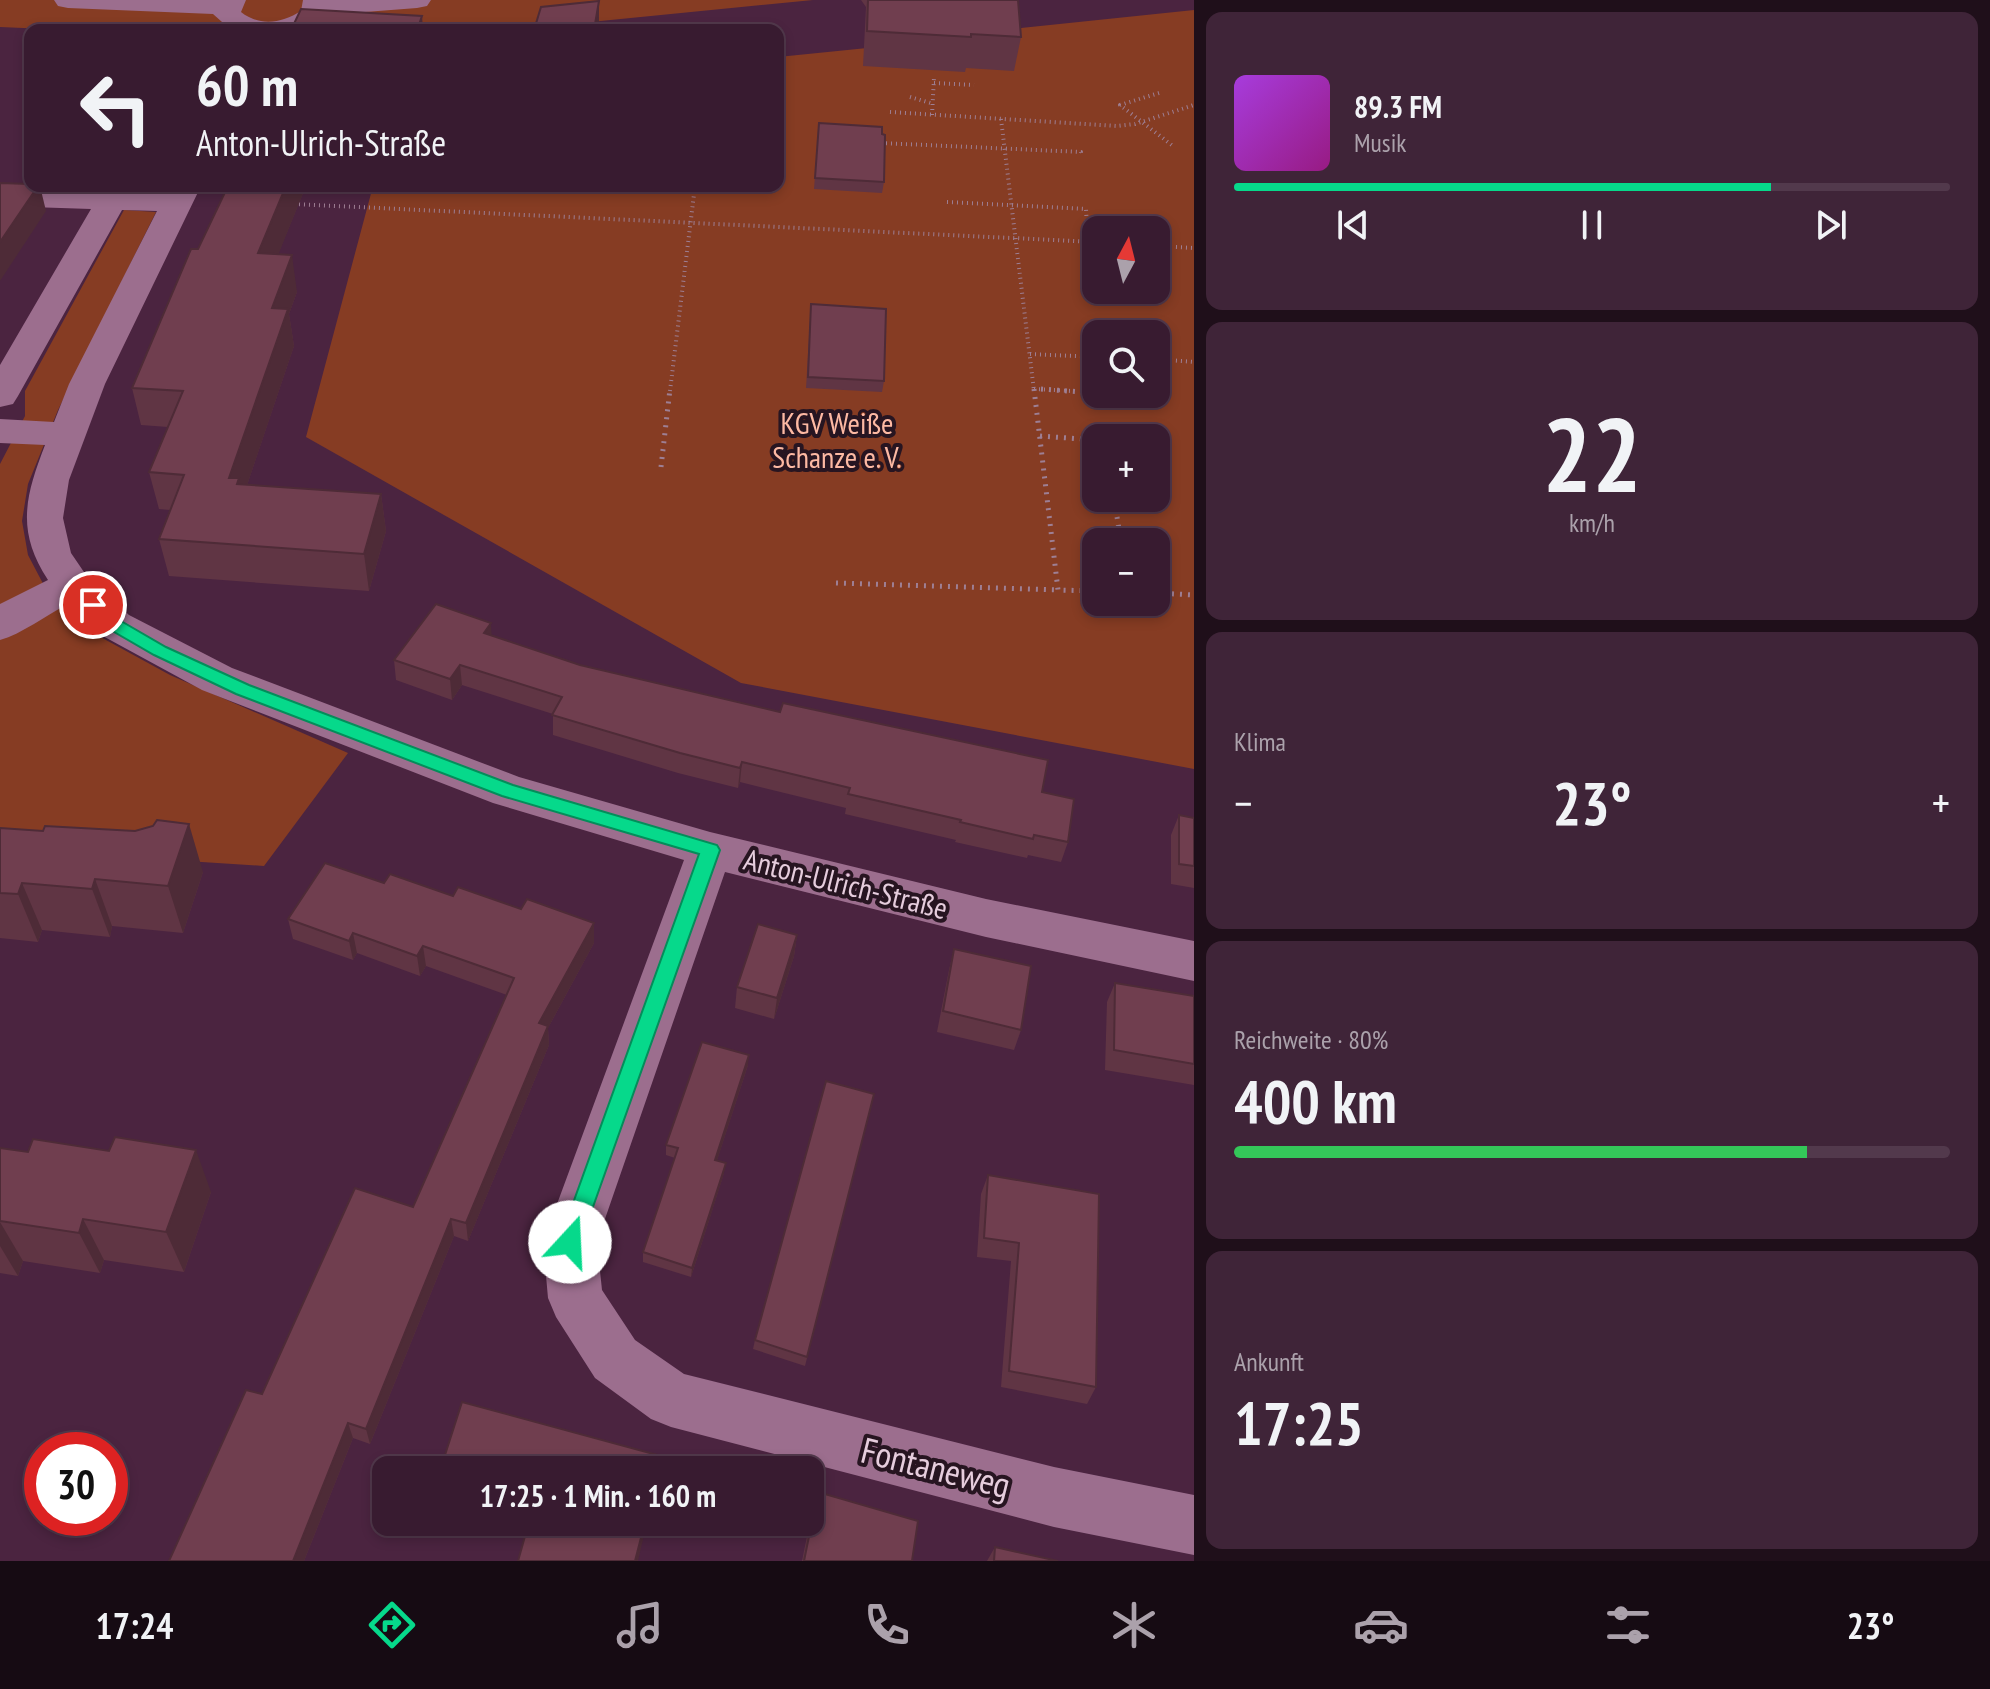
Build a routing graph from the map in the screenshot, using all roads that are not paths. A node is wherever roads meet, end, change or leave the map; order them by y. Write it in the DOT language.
graph roads {
  1 [pos="68,0"];
  2 [pos="417,0"];
  3 [pos="230,3"];
  4 [pos="318,4"];
  5 [pos="242,24"];
  6 [pos="298,24"];
  7 [pos="181,194"];
  8 [pos="0,197"];
  9 [pos="111,202"];
  10 [pos="0,396"];
  11 [pos="0,431"];
  12 [pos="67,434"];
  13 [pos="72,585"];
  14 [pos="0,626"];
  15 [pos="710,850"];
  16 [pos="1194,961"];
  17 [pos="1194,1525"];
  1 -- 3 [label="street"];
  2 -- 4 [label="street"];
  3 -- 5 [label="street"];
  4 -- 6 [label="street"];
  7 -- 9 [label="street"];
  7 -- 12 [label="street, Anton-Ulrich-Straße"];
  8 -- 9 [label="street"];
  9 -- 10 [label="street"];
  11 -- 12 [label="street"];
  12 -- 13 [label="street, Anton-Ulrich-Straße"];
  13 -- 14 [label="street"];
  13 -- 15 [label="street, Anton-Ulrich-Straße"];
  15 -- 16 [label="street, Anton-Ulrich-Straße"];
  15 -- 17 [label="street, Fontaneweg"];
}
